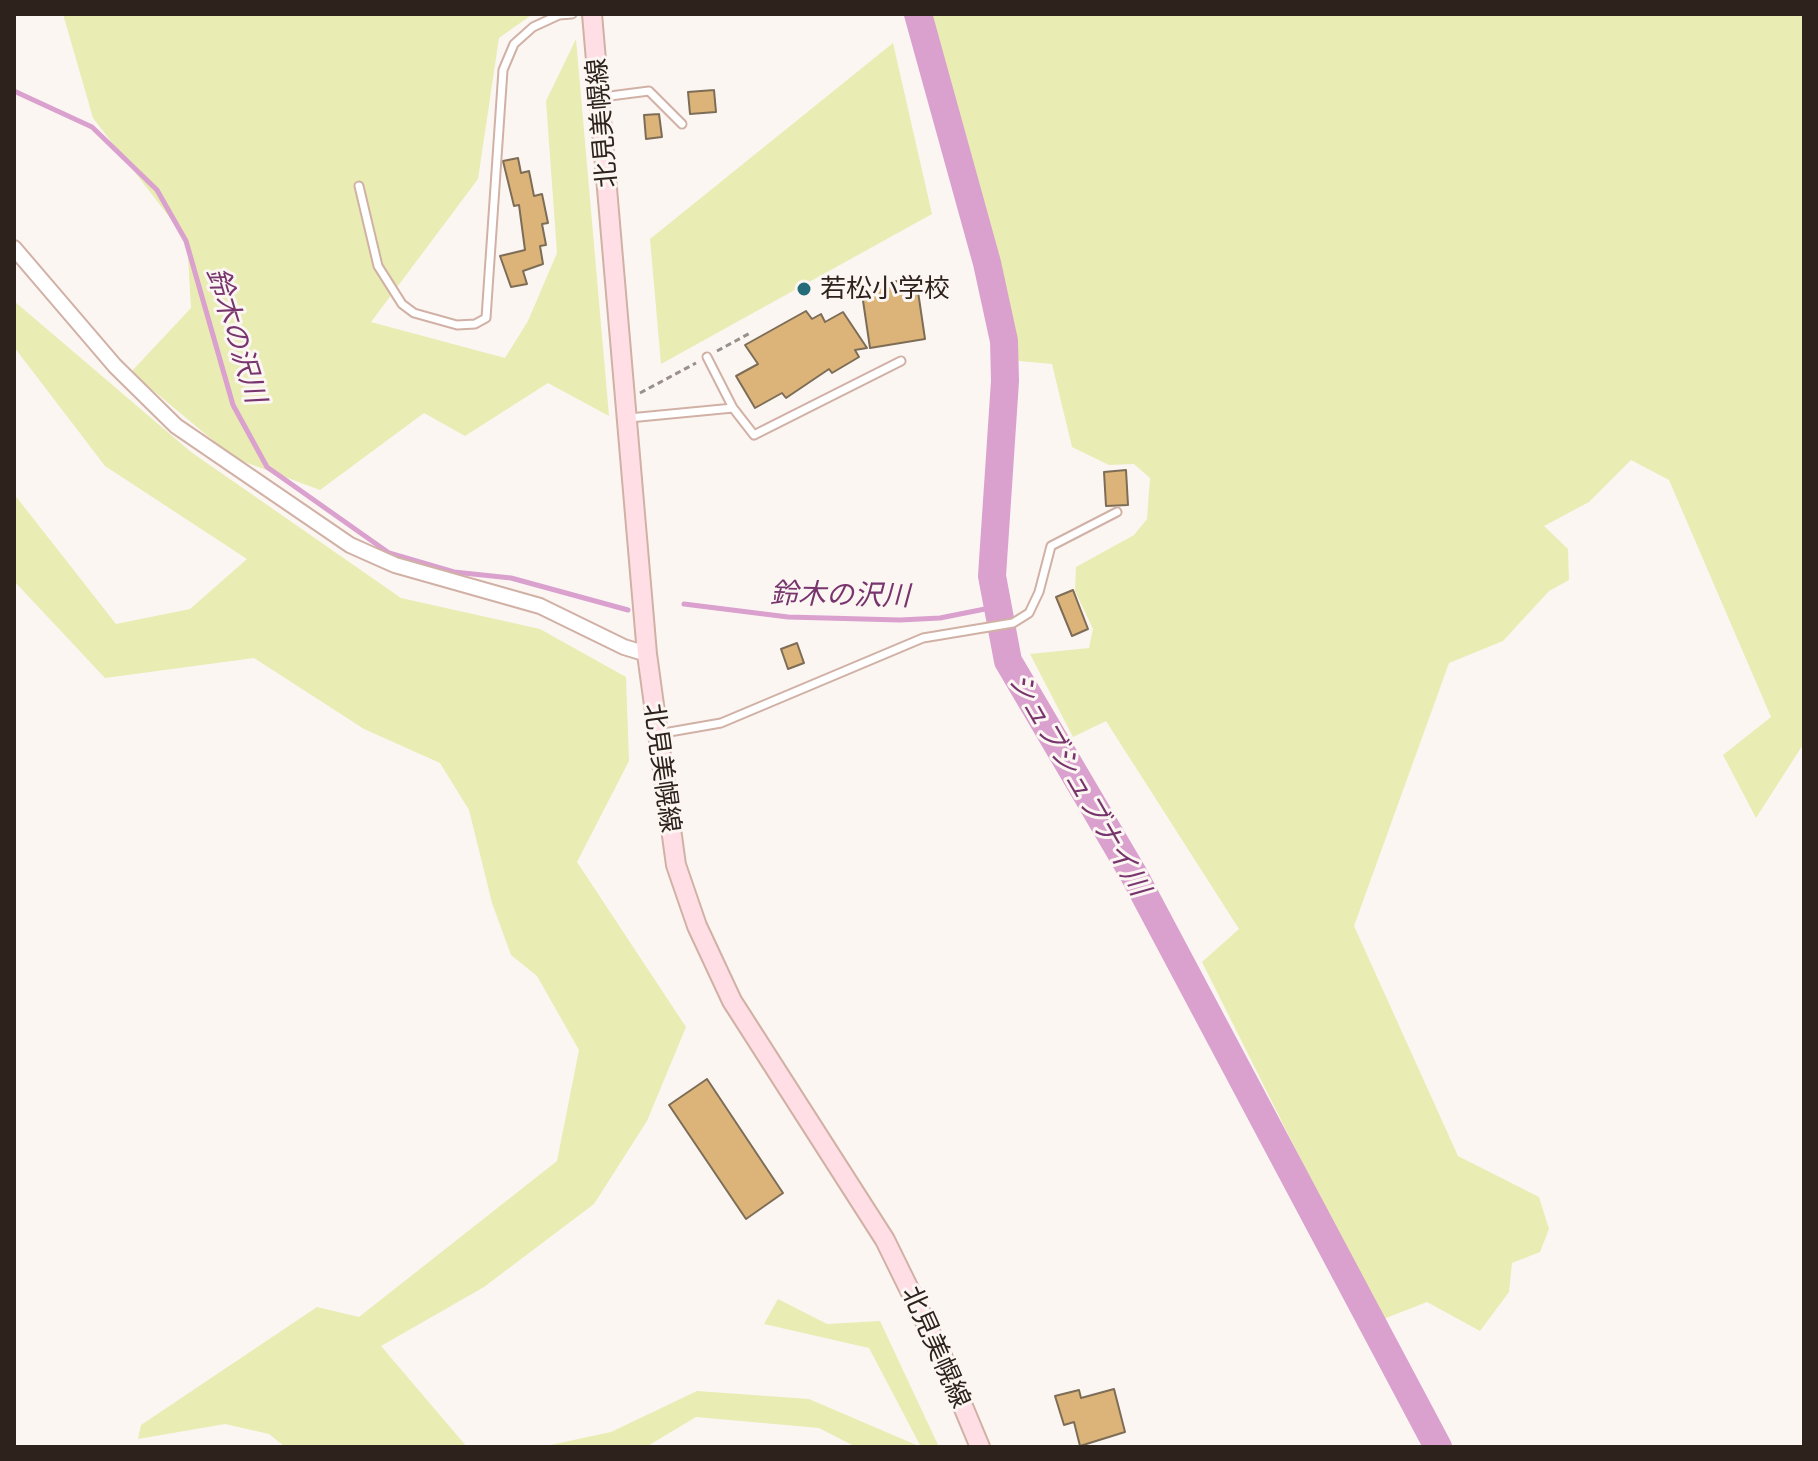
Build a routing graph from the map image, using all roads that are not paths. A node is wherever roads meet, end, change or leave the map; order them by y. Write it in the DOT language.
graph roads {
  1 [pos="572,14"];
  2 [pos="592,14"];
  3 [pos="600,98"];
  4 [pos="682,124"];
  5 [pos="359,186"];
  6 [pos="14,248"];
  7 [pos="707,357"];
  8 [pos="901,361"];
  9 [pos="733,408"];
  10 [pos="626,410"];
  11 [pos="1117,512"];
  12 [pos="647,654"];
  13 [pos="657,734"];
  14 [pos="980,1447"];
  1 -- 5 [label="lane"];
  2 -- 3 [label="main road, 北見美幌線"];
  3 -- 4 [label="lane"];
  3 -- 10 [label="main road, 北見美幌線"];
  6 -- 12 [label="street"];
  7 -- 9 [label="lane"];
  8 -- 9 [label="lane"];
  9 -- 10 [label="lane"];
  10 -- 12 [label="main road, 北見美幌線"];
  11 -- 13 [label="lane"];
  12 -- 13 [label="main road, 北見美幌線"];
  13 -- 14 [label="main road, 北見美幌線"];
}
